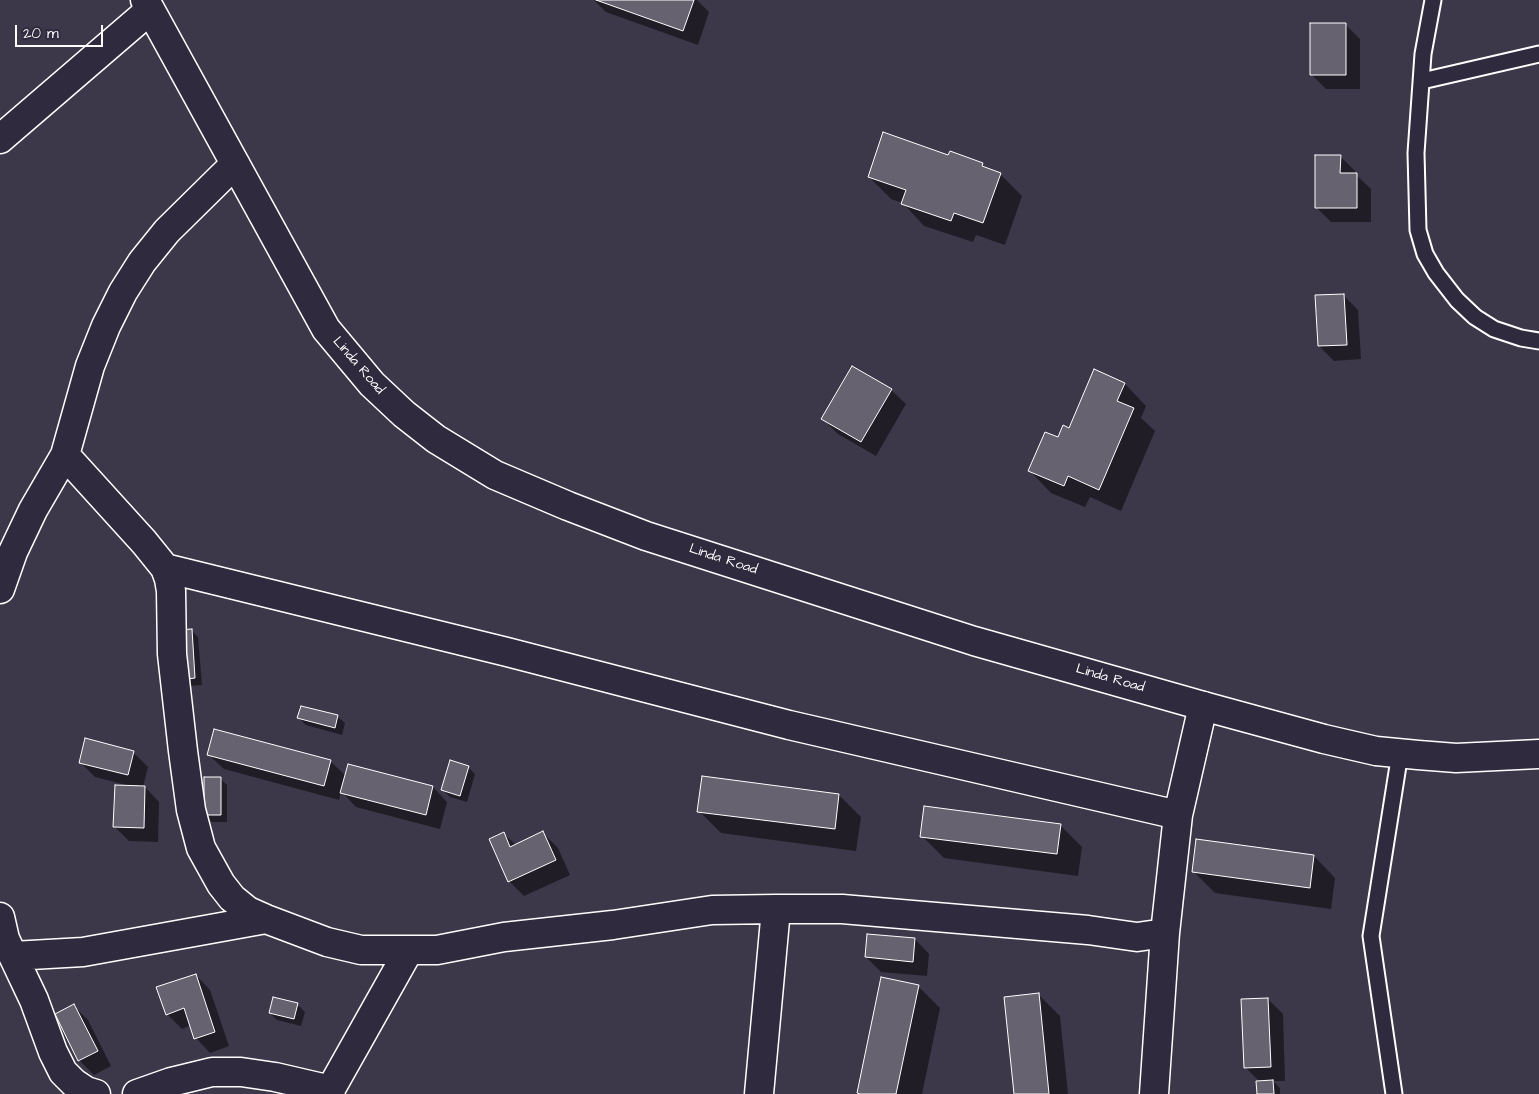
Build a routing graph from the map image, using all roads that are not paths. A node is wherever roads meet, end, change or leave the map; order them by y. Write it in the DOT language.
graph roads {
  1 [pos="1433,0"];
  2 [pos="147,5"];
  3 [pos="1539,54"];
  4 [pos="1422,81"];
  5 [pos="0,138"];
  6 [pos="235,164"];
  7 [pos="1539,341"];
  8 [pos="65,455"];
  9 [pos="165,568"];
  10 [pos="0,590"];
  11 [pos="1203,706"];
  12 [pos="1400,753"];
  13 [pos="1539,754"];
  14 [pos="1178,814"];
  15 [pos="776,908"];
  16 [pos="0,917"];
  17 [pos="266,919"];
  18 [pos="1165,933"];
  19 [pos="409,950"];
  20 [pos="13,956"];
  21 [pos="330,1092"];
  22 [pos="96,1094"];
  23 [pos="137,1094"];
  24 [pos="760,1094"];
  25 [pos="1154,1094"];
  26 [pos="1394,1094"];
  1 -- 4 [label="lane"];
  2 -- 5 [label="street"];
  2 -- 6 [label="street, Linda Road"];
  3 -- 4 [label="lane"];
  4 -- 7 [label="lane"];
  6 -- 8 [label="street"];
  6 -- 11 [label="street, Linda Road"];
  8 -- 9 [label="street"];
  8 -- 10 [label="street"];
  9 -- 14 [label="street"];
  9 -- 17 [label="street"];
  11 -- 12 [label="street, Linda Road"];
  11 -- 14 [label="street"];
  12 -- 13 [label="street, Linda Road"];
  12 -- 26 [label="lane"];
  14 -- 18 [label="street"];
  15 -- 18 [label="street"];
  15 -- 19 [label="street"];
  15 -- 24 [label="street"];
  16 -- 20 [label="street"];
  17 -- 19 [label="street"];
  17 -- 20 [label="street"];
  18 -- 25 [label="street"];
  19 -- 21 [label="street"];
  20 -- 22 [label="street"];
  21 -- 23 [label="street"];
}
